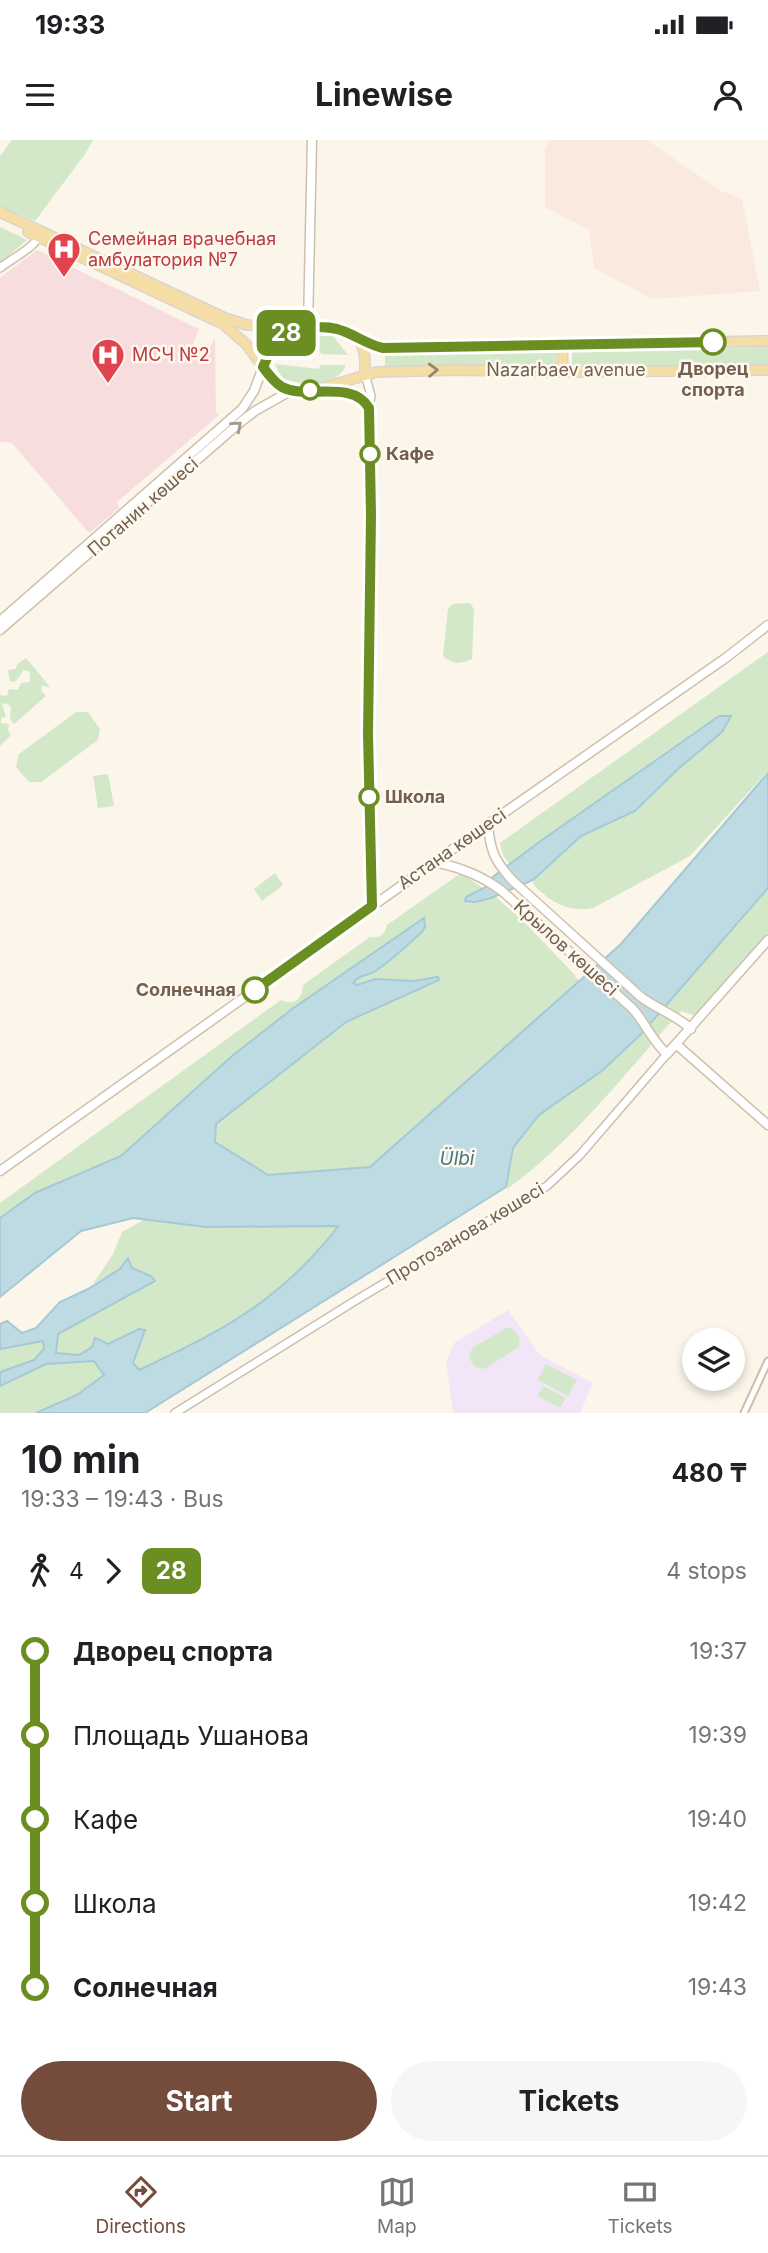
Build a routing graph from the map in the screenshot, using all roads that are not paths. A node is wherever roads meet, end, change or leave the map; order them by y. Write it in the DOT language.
graph roads {
  1 [pos="312,140"];
  2 [pos="0,212"];
  3 [pos="0,219"];
  4 [pos="35,233"];
  5 [pos="0,268"];
  6 [pos="308,327"];
  7 [pos="294,328"];
  8 [pos="359,340"];
  9 [pos="768,341"];
  10 [pos="562,344"];
  11 [pos="263,367"];
  12 [pos="768,370"];
  13 [pos="563,372"];
  14 [pos="365,374"];
  15 [pos="292,390"];
  16 [pos="312,390"];
  17 [pos="369,408"];
  18 [pos="0,621"];
  19 [pos="768,625"];
  20 [pos="0,631"];
  21 [pos="488,824"];
  22 [pos="434,862"];
  23 [pos="372,906"];
  24 [pos="768,940"];
  25 [pos="691,1029"];
  26 [pos="677,1044"];
  27 [pos="667,1054"];
  28 [pos="768,1125"];
  29 [pos="0,1171"];
  30 [pos="768,1361"];
  31 [pos="175,1413"];
  32 [pos="744,1413"];
  1 -- 6 [label="main road"];
  2 -- 4 [label="main road"];
  3 -- 4 [label="main road"];
  4 -- 5 [label="street"];
  4 -- 7 [label="main road"];
  4 -- 11 [label="main road"];
  6 -- 7 [label="main road"];
  6 -- 8 [label="main road"];
  7 -- 11 [label="main road"];
  8 -- 10 [label="main road, Nazarbaev avenue"];
  8 -- 14 [label="main road"];
  9 -- 10 [label="main road, Nazarbaev avenue"];
  10 -- 13 [label="main road"];
  11 -- 15 [label="main road"];
  11 -- 18 [label="main road, Потанин көшесі"];
  12 -- 13 [label="main road, Nazarbaev avenue"];
  14 -- 13 [label="main road, Nazarbaev avenue, one-way"];
  14 -- 16 [label="main road"];
  14 -- 17 [label="street"];
  15 -- 16 [label="main road"];
  20 -- 15 [label="main road, Потанин көшесі, one-way"];
  16 -- 17 [label="street"];
  17 -- 23 [label="street"];
  19 -- 21 [label="main road, Астана көшесі"];
  21 -- 22 [label="main road, Астана көшесі"];
  21 -- 25 [label="main road, Крылов көшесі"];
  22 -- 23 [label="main road, Астана көшесі"];
  22 -- 27 [label="main road, Крылов көшесі"];
  23 -- 29 [label="main road, Астана көшесі"];
  24 -- 25 [label="main road, Протозанова көшесі"];
  25 -- 26 [label="main road, Протозанова көшесі"];
  26 -- 27 [label="main road, Протозанова көшесі"];
  26 -- 28 [label="main road"];
  27 -- 31 [label="street, Протозанова көшесі"];
  30 -- 32 [label="street"];
}
